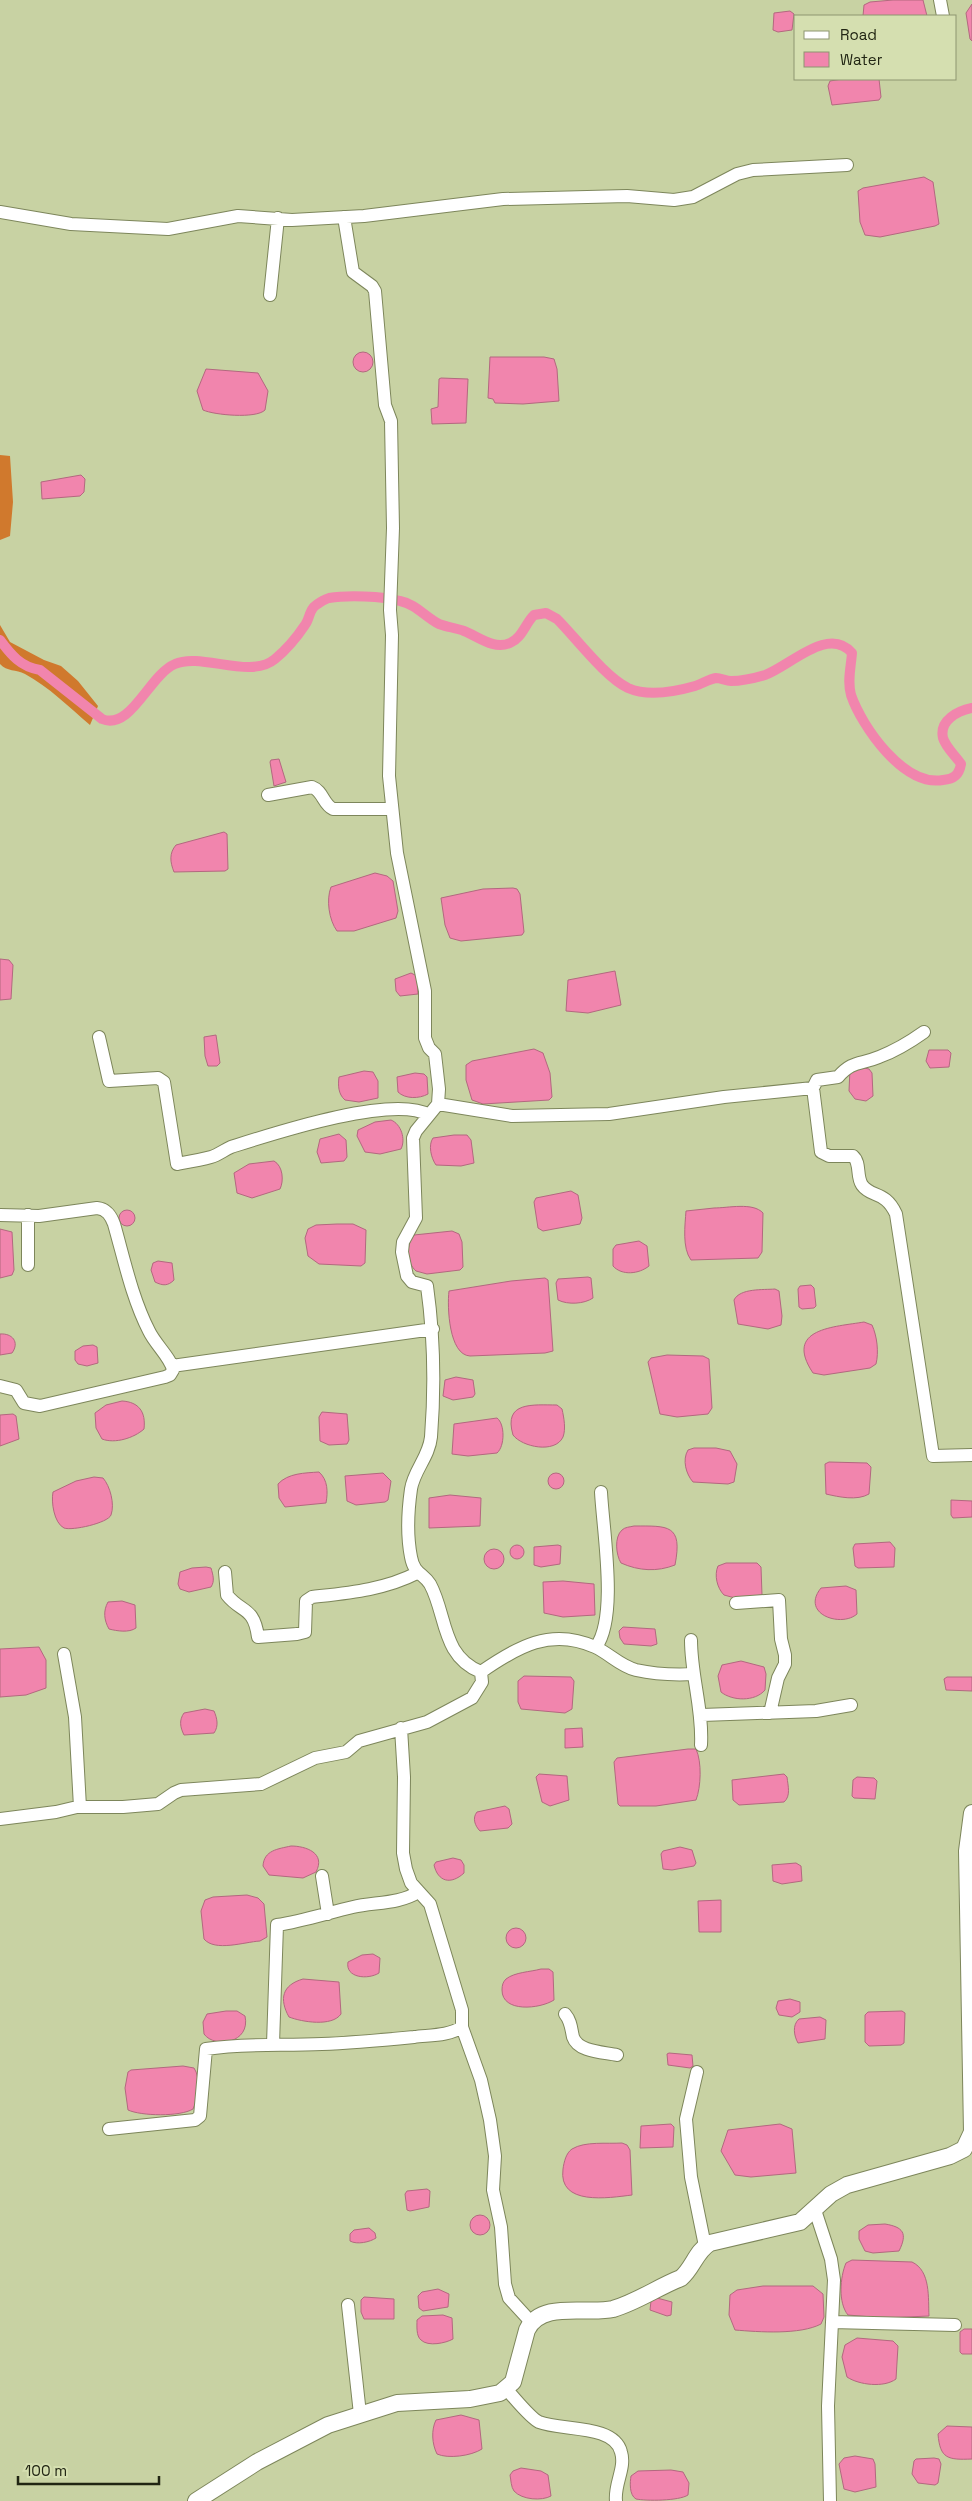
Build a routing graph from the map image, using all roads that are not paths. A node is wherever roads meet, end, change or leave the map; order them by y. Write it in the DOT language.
graph roads {
  1 [pos="940,0"];
  2 [pos="943,15"];
  3 [pos="847,165"];
  4 [pos="0,212"];
  5 [pos="344,217"];
  6 [pos="278,218"];
  7 [pos="270,295"];
  8 [pos="268,795"];
  9 [pos="392,809"];
  10 [pos="924,1032"];
  11 [pos="100,1038"];
  12 [pos="813,1088"];
  13 [pos="438,1104"];
  14 [pos="429,1115"];
  15 [pos="0,1215"];
  16 [pos="28,1216"];
  17 [pos="28,1265"];
  18 [pos="433,1329"];
  19 [pos="172,1366"];
  20 [pos="0,1386"];
  21 [pos="972,1455"];
  22 [pos="601,1492"];
  23 [pos="225,1572"];
  24 [pos="417,1573"];
  25 [pos="736,1603"];
  26 [pos="692,1640"];
  27 [pos="596,1648"];
  28 [pos="64,1654"];
  29 [pos="481,1672"];
  30 [pos="694,1674"];
  31 [pos="851,1705"];
  32 [pos="770,1713"];
  33 [pos="702,1715"];
  34 [pos="402,1728"];
  35 [pos="701,1745"];
  36 [pos="80,1807"];
  37 [pos="972,1813"];
  38 [pos="0,1819"];
  39 [pos="322,1876"];
  40 [pos="418,1892"];
  41 [pos="328,1914"];
  42 [pos="565,2014"];
  43 [pos="462,2028"];
  44 [pos="273,2044"];
  45 [pos="617,2055"];
  46 [pos="697,2072"];
  47 [pos="108,2129"];
  48 [pos="968,2147"];
  49 [pos="815,2210"];
  50 [pos="705,2246"];
  51 [pos="348,2305"];
  52 [pos="531,2322"];
  53 [pos="832,2322"];
  54 [pos="955,2325"];
  55 [pos="506,2389"];
  56 [pos="360,2414"];
  57 [pos="196,2501"];
  58 [pos="616,2501"];
  59 [pos="830,2501"];
  1 -- 2 [label="street"];
  3 -- 5 [label="street"];
  4 -- 6 [label="street"];
  5 -- 6 [label="street"];
  5 -- 9 [label="street"];
  6 -- 7 [label="street"];
  8 -- 9 [label="street"];
  9 -- 13 [label="street"];
  10 -- 12 [label="street"];
  11 -- 14 [label="street"];
  12 -- 13 [label="street"];
  12 -- 21 [label="street"];
  13 -- 14 [label="street"];
  14 -- 18 [label="street"];
  15 -- 16 [label="street"];
  16 -- 17 [label="street"];
  16 -- 19 [label="street"];
  18 -- 19 [label="street"];
  18 -- 24 [label="street"];
  19 -- 20 [label="street"];
  22 -- 27 [label="street"];
  23 -- 24 [label="street"];
  24 -- 29 [label="street"];
  25 -- 32 [label="street"];
  26 -- 30 [label="street"];
  27 -- 29 [label="street"];
  27 -- 30 [label="street"];
  28 -- 36 [label="street"];
  29 -- 34 [label="street"];
  30 -- 33 [label="street"];
  31 -- 32 [label="street"];
  32 -- 33 [label="street"];
  33 -- 35 [label="street"];
  34 -- 36 [label="street"];
  34 -- 40 [label="street"];
  36 -- 38 [label="street"];
  37 -- 48 [label="main road"];
  39 -- 41 [label="street"];
  40 -- 41 [label="street"];
  40 -- 43 [label="street"];
  41 -- 44 [label="street"];
  42 -- 45 [label="street"];
  43 -- 44 [label="street"];
  43 -- 52 [label="street"];
  44 -- 47 [label="street"];
  46 -- 50 [label="street"];
  48 -- 49 [label="main road"];
  49 -- 50 [label="main road"];
  49 -- 53 [label="street"];
  50 -- 52 [label="main road"];
  51 -- 56 [label="street"];
  52 -- 55 [label="main road"];
  53 -- 54 [label="street"];
  53 -- 59 [label="street"];
  55 -- 56 [label="main road"];
  55 -- 58 [label="street"];
  56 -- 57 [label="main road"];
}
